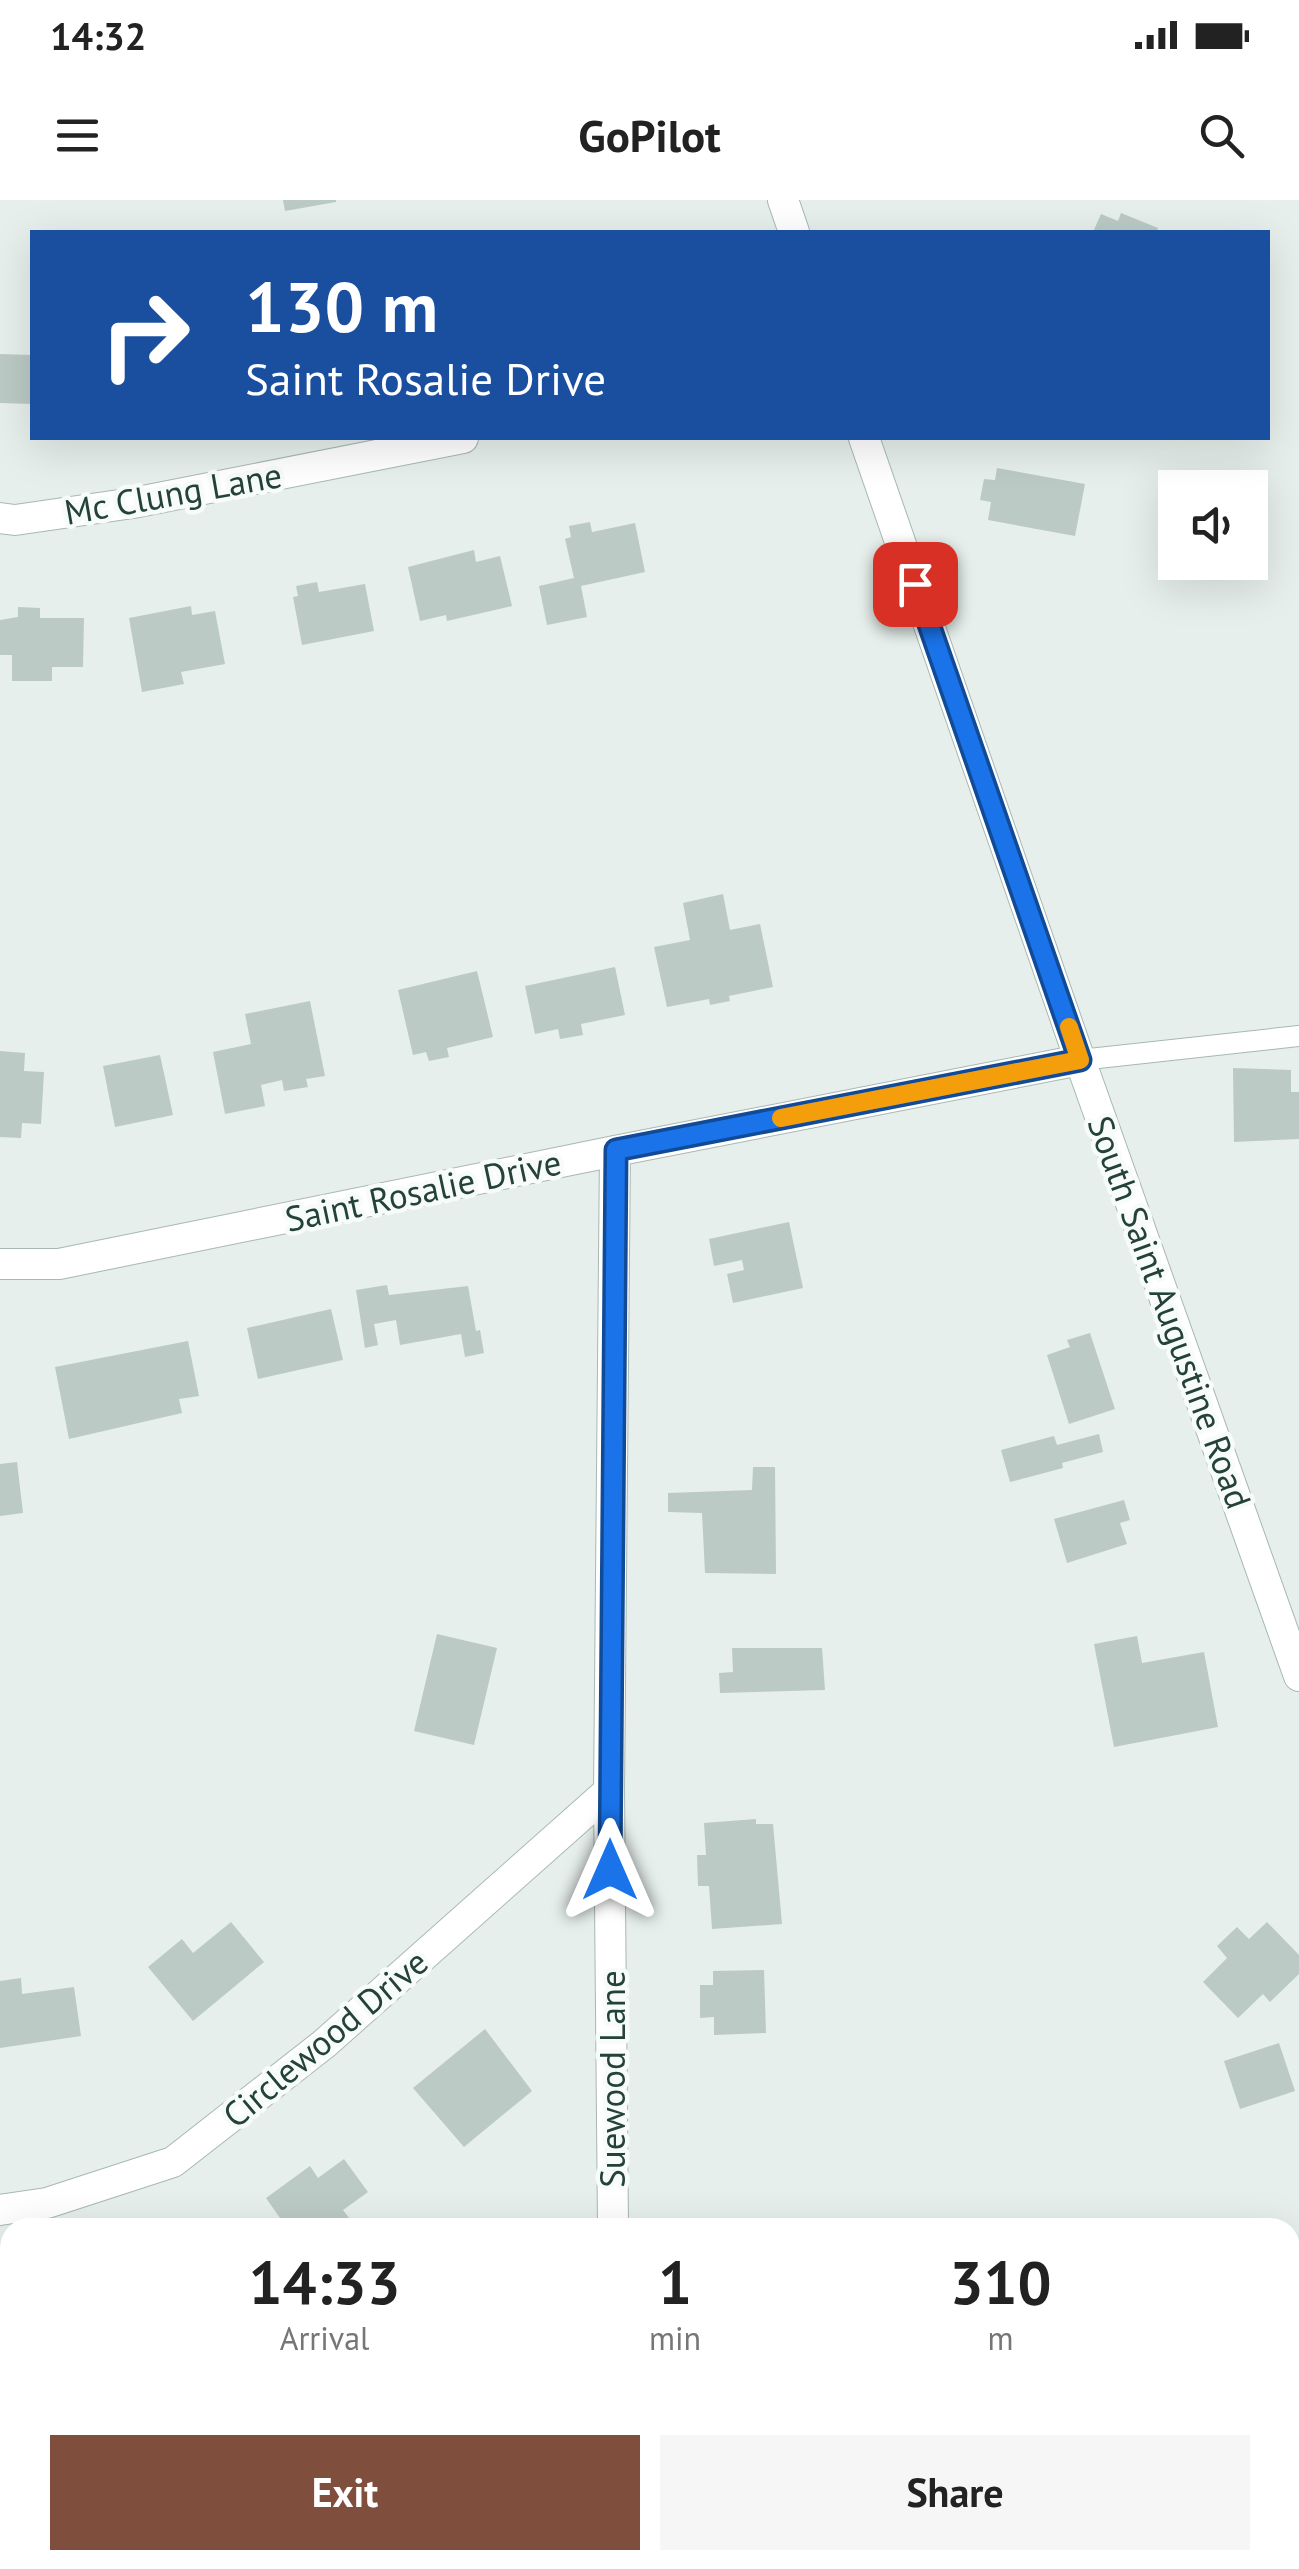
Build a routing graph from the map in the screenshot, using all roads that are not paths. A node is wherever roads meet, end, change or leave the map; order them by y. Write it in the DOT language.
graph roads {
  1 [pos="783,200"];
  2 [pos="793,230"];
  3 [pos="453,440"];
  4 [pos="865,440"];
  5 [pos="0,518"];
  6 [pos="1299,1036"];
  7 [pos="1080,1060"];
  8 [pos="616,1150"];
  9 [pos="0,1264"];
  10 [pos="1299,1676"];
  11 [pos="609,1791"];
  12 [pos="0,2210"];
  13 [pos="613,2218"];
  1 -- 2 [label="street"];
  3 -- 5 [label="street, Mc Clung Lane"];
  4 -- 7 [label="street, South Saint Augustine Road"];
  6 -- 7 [label="lane"];
  7 -- 8 [label="street, Saint Rosalie Drive"];
  7 -- 10 [label="street, South Saint Augustine Road"];
  8 -- 9 [label="street, Saint Rosalie Drive"];
  8 -- 11 [label="street, Suewood Lane"];
  11 -- 12 [label="street, Circlewood Drive"];
  11 -- 13 [label="street, Suewood Lane"];
}
